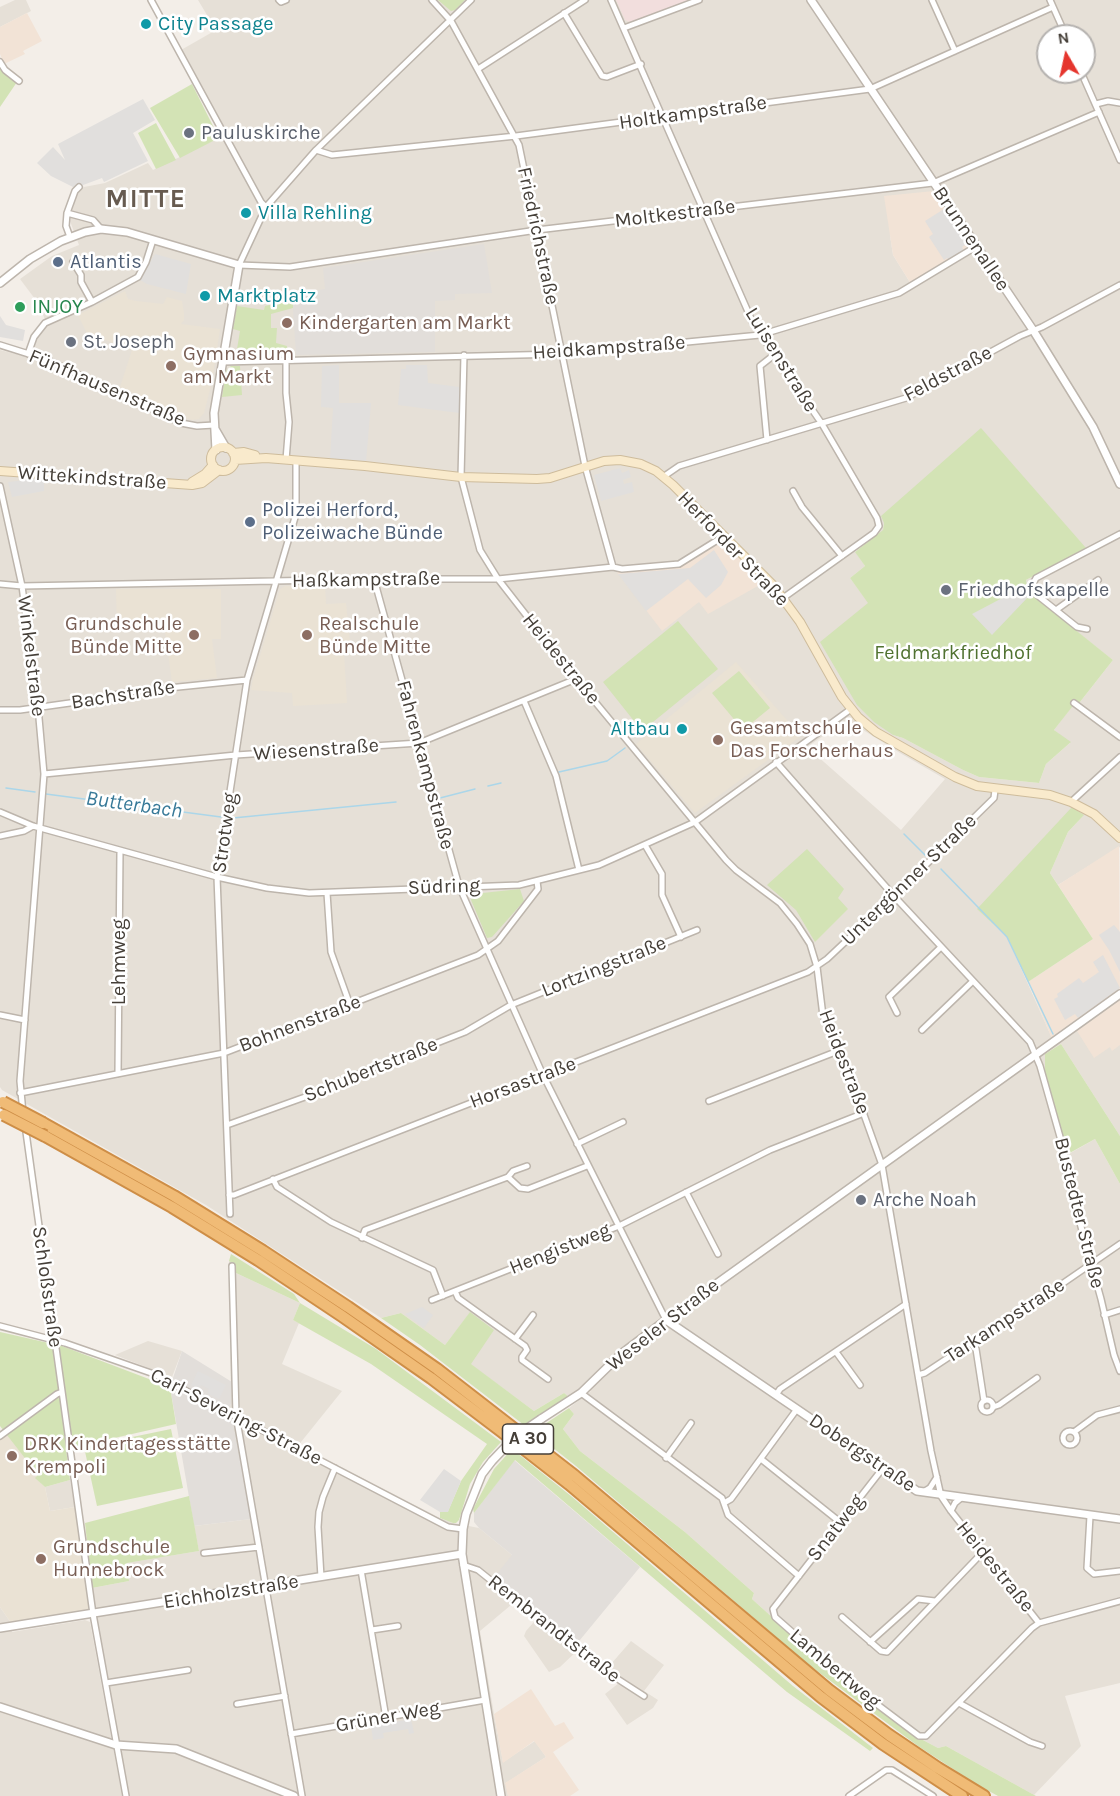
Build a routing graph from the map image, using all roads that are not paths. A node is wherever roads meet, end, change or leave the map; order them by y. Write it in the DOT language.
graph roads {
  1 [pos="151,0"];
  2 [pos="279,0"];
  3 [pos="286,0"];
  4 [pos="432,0"];
  5 [pos="471,0"];
  6 [pos="585,0"];
  7 [pos="611,0"];
  8 [pos="699,0"];
  9 [pos="811,0"];
  10 [pos="932,0"];
  11 [pos="1050,0"];
  12 [pos="1053,7"];
  13 [pos="564,13"];
  14 [pos="451,21"];
  15 [pos="1061,24"];
  16 [pos="624,28"];
  17 [pos="956,51"];
  18 [pos="0,62"];
  19 [pos="640,64"];
  20 [pos="478,69"];
  21 [pos="19,81"];
  22 [pos="1086,84"];
  23 [pos="870,89"];
  24 [pos="1120,103"];
  25 [pos="1095,105"];
  26 [pos="1099,112"];
  27 [pos="664,117"];
  28 [pos="516,136"];
  29 [pos="316,150"];
  30 [pos="1120,160"];
  31 [pos="933,183"];
  32 [pos="79,187"];
  33 [pos="266,207"];
  34 [pos="705,211"];
  35 [pos="67,213"];
  36 [pos="102,230"];
  37 [pos="537,230"];
  38 [pos="70,237"];
  39 [pos="153,240"];
  40 [pos="977,246"];
  41 [pos="73,262"];
  42 [pos="239,264"];
  43 [pos="0,282"];
  44 [pos="1120,285"];
  45 [pos="92,302"];
  46 [pos="1033,330"];
  47 [pos="760,335"];
  48 [pos="0,345"];
  49 [pos="28,354"];
  50 [pos="562,354"];
  51 [pos="464,355"];
  52 [pos="774,355"];
  53 [pos="286,360"];
  54 [pos="222,362"];
  55 [pos="822,424"];
  56 [pos="214,427"];
  57 [pos="767,440"];
  58 [pos="216,450"];
  59 [pos="231,453"];
  60 [pos="286,460"];
  61 [pos="296,461"];
  62 [pos="585,466"];
  63 [pos="216,468"];
  64 [pos="0,471"];
  65 [pos="461,477"];
  66 [pos="663,477"];
  67 [pos="1120,484"];
  68 [pos="0,486"];
  69 [pos="793,492"];
  70 [pos="1120,534"];
  71 [pos="724,536"];
  72 [pos="842,556"];
  73 [pos="613,567"];
  74 [pos="374,579"];
  75 [pos="498,579"];
  76 [pos="1098,580"];
  77 [pos="277,581"];
  78 [pos="0,584"];
  79 [pos="22,586"];
  80 [pos="783,598"];
  81 [pos="1056,610"];
  82 [pos="1088,630"];
  83 [pos="576,679"];
  84 [pos="247,680"];
  85 [pos="524,701"];
  86 [pos="1074,703"];
  87 [pos="38,707"];
  88 [pos="851,709"];
  89 [pos="0,710"];
  90 [pos="1120,737"];
  91 [pos="419,743"];
  92 [pos="236,755"];
  93 [pos="1120,757"];
  94 [pos="776,762"];
  95 [pos="44,774"];
  96 [pos="995,790"];
  97 [pos="1071,802"];
  98 [pos="0,812"];
  99 [pos="695,822"];
  100 [pos="36,827"];
  101 [pos="0,836"];
  102 [pos="1120,838"];
  103 [pos="645,845"];
  104 [pos="120,850"];
  105 [pos="579,870"];
  106 [pos="218,877"];
  107 [pos="537,881"];
  108 [pos="459,886"];
  109 [pos="327,892"];
  110 [pos="894,896"];
  111 [pos="697,930"];
  112 [pos="681,937"];
  113 [pos="941,947"];
  114 [pos="487,949"];
  115 [pos="817,967"];
  116 [pos="973,981"];
  117 [pos="1120,994"];
  118 [pos="350,1005"];
  119 [pos="511,1005"];
  120 [pos="897,1013"];
  121 [pos="0,1015"];
  122 [pos="25,1020"];
  123 [pos="922,1030"];
  124 [pos="838,1051"];
  125 [pos="224,1053"];
  126 [pos="1036,1055"];
  127 [pos="118,1074"];
  128 [pos="543,1075"];
  129 [pos="20,1094"];
  130 [pos="709,1101"];
  131 [pos="2,1107"];
  132 [pos="864,1113"];
  133 [pos="623,1122"];
  134 [pos="227,1125"];
  135 [pos="577,1144"];
  136 [pos="882,1165"];
  137 [pos="527,1166"];
  138 [pos="588,1166"];
  139 [pos="508,1177"];
  140 [pos="273,1179"];
  141 [pos="686,1192"];
  142 [pos="229,1195"];
  143 [pos="230,1214"];
  144 [pos="619,1226"];
  145 [pos="362,1238"];
  146 [pos="1120,1244"];
  147 [pos="718,1254"];
  148 [pos="1091,1264"];
  149 [pos="232,1266"];
  150 [pos="455,1291"];
  151 [pos="443,1296"];
  152 [pos="432,1300"];
  153 [pos="906,1304"];
  154 [pos="1120,1310"];
  155 [pos="532,1315"];
  156 [pos="1104,1315"];
  157 [pos="666,1320"];
  158 [pos="0,1326"];
  159 [pos="54,1339"];
  160 [pos="515,1339"];
  161 [pos="971,1343"];
  162 [pos="836,1352"];
  163 [pos="1120,1371"];
  164 [pos="918,1375"];
  165 [pos="548,1378"];
  166 [pos="1037,1378"];
  167 [pos="860,1385"];
  168 [pos="63,1392"];
  169 [pos="581,1393"];
  170 [pos="776,1395"];
  171 [pos="984,1401"];
  172 [pos="993,1407"];
  173 [pos="797,1409"];
  174 [pos="1120,1409"];
  175 [pos="236,1415"];
  176 [pos="691,1423"];
  177 [pos="1074,1432"];
  178 [pos="0,1436"];
  179 [pos="666,1458"];
  180 [pos="760,1459"];
  181 [pos="335,1468"];
  182 [pos="883,1468"];
  183 [pos="937,1477"];
  184 [pos="920,1492"];
  185 [pos="941,1496"];
  186 [pos="961,1498"];
  187 [pos="724,1503"];
  188 [pos="951,1511"];
  189 [pos="1090,1516"];
  190 [pos="1120,1519"];
  191 [pos="840,1522"];
  192 [pos="463,1529"];
  193 [pos="259,1547"];
  194 [pos="983,1552"];
  195 [pos="204,1553"];
  196 [pos="462,1554"];
  197 [pos="463,1564"];
  198 [pos="361,1570"];
  199 [pos="1120,1571"];
  200 [pos="799,1576"];
  201 [pos="321,1577"];
  202 [pos="265,1586"];
  203 [pos="789,1588"];
  204 [pos="935,1601"];
  205 [pos="1120,1601"];
  206 [pos="93,1614"];
  207 [pos="842,1617"];
  208 [pos="1039,1623"];
  209 [pos="398,1626"];
  210 [pos="0,1628"];
  211 [pos="372,1630"];
  212 [pos="870,1642"];
  213 [pos="188,1670"];
  214 [pos="106,1683"];
  215 [pos="285,1696"];
  216 [pos="645,1696"];
  217 [pos="485,1700"];
  218 [pos="959,1703"];
  219 [pos="237,1704"];
  220 [pos="0,1707"];
  221 [pos="386,1718"];
  222 [pos="291,1734"];
  223 [pos="116,1744"];
  224 [pos="1042,1746"];
  225 [pos="126,1796"];
  226 [pos="294,1796"];
  227 [pos="302,1796"];
  228 [pos="501,1796"];
  229 [pos="849,1796"];
  230 [pos="933,1796"];
  231 [pos="962,1796"];
  232 [pos="984,1796"];
  1 -- 33 [label="street"];
  2 -- 3 [label="street"];
  4 -- 14 [label="street, Friedrichstraße"];
  5 -- 14 [label="street"];
  6 -- 13 [label="street"];
  7 -- 16 [label="street, Luisenstraße"];
  8 -- 16 [label="street"];
  9 -- 23 [label="street, Brunnenallee"];
  10 -- 17 [label="street"];
  11 -- 12 [label="street"];
  12 -- 15 [label="street"];
  12 -- 17 [label="street, Holtkampstraße"];
  13 -- 19 [label="street"];
  13 -- 20 [label="street"];
  14 -- 20 [label="street, Friedrichstraße"];
  14 -- 29 [label="street"];
  16 -- 19 [label="street, Luisenstraße"];
  17 -- 23 [label="street, Holtkampstraße"];
  18 -- 21 [label="street"];
  19 -- 27 [label="street, Luisenstraße"];
  20 -- 28 [label="street, Friedrichstraße"];
  22 -- 25 [label="street"];
  23 -- 27 [label="street, Holtkampstraße"];
  23 -- 31 [label="street, Brunnenallee"];
  24 -- 25 [label="street"];
  25 -- 26 [label="street"];
  26 -- 30 [label="street"];
  26 -- 31 [label="street, Moltkestraße"];
  27 -- 28 [label="street, Holtkampstraße"];
  27 -- 34 [label="street, Luisenstraße"];
  28 -- 29 [label="street, Holtkampstraße"];
  28 -- 37 [label="street, Friedrichstraße"];
  29 -- 33 [label="street"];
  31 -- 34 [label="street, Moltkestraße"];
  31 -- 40 [label="street, Brunnenallee"];
  32 -- 35 [label="street"];
  33 -- 42 [label="street"];
  34 -- 37 [label="street, Moltkestraße"];
  34 -- 47 [label="street, Luisenstraße"];
  35 -- 36 [label="street"];
  35 -- 38 [label="street"];
  36 -- 38 [label="street"];
  36 -- 39 [label="street"];
  37 -- 42 [label="street, Moltkestraße"];
  37 -- 50 [label="street, Friedrichstraße"];
  38 -- 43 [label="street"];
  39 -- 42 [label="street"];
  39 -- 45 [label="street"];
  40 -- 46 [label="street, Brunnenallee"];
  40 -- 47 [label="street, Heidkampstraße"];
  41 -- 45 [label="street"];
  42 -- 54 [label="street"];
  44 -- 46 [label="street, Feldstraße"];
  45 -- 49 [label="street"];
  46 -- 55 [label="street, Feldstraße"];
  46 -- 67 [label="street, Brunnenallee"];
  47 -- 50 [label="street, Heidkampstraße"];
  47 -- 52 [label="street, Luisenstraße"];
  48 -- 49 [label="street, Fünfhausenstraße"];
  49 -- 56 [label="street, Fünfhausenstraße"];
  50 -- 51 [label="street, Heidkampstraße"];
  50 -- 62 [label="street, Friedrichstraße"];
  51 -- 53 [label="street, Heidkampstraße"];
  51 -- 65 [label="street, Heidestraße"];
  52 -- 55 [label="street, Luisenstraße"];
  52 -- 57 [label="street"];
  53 -- 54 [label="street, Heidkampstraße"];
  53 -- 60 [label="street"];
  54 -- 56 [label="street"];
  55 -- 57 [label="street, Feldstraße"];
  55 -- 72 [label="street, Luisenstraße"];
  56 -- 58 [label="street"];
  56 -- 59 [label="street"];
  57 -- 66 [label="street, Feldstraße"];
  58 -- 59 [label="main road"];
  58 -- 63 [label="main road"];
  59 -- 60 [label="main road, Herforder Straße"];
  59 -- 63 [label="main road"];
  60 -- 61 [label="main road, Herforder Straße"];
  61 -- 65 [label="main road, Herforder Straße"];
  61 -- 77 [label="street, Strotweg"];
  62 -- 65 [label="main road, Herforder Straße"];
  62 -- 66 [label="main road, Herforder Straße"];
  62 -- 73 [label="street, Friedrichstraße"];
  63 -- 64 [label="main road, Wittekindstraße"];
  65 -- 75 [label="street, Heidestraße"];
  66 -- 71 [label="main road, Herforder Straße"];
  68 -- 79 [label="street, Winkelstraße"];
  69 -- 72 [label="street"];
  70 -- 81 [label="street"];
  71 -- 73 [label="street, Haßkampstraße"];
  71 -- 80 [label="main road, Herforder Straße"];
  72 -- 80 [label="street"];
  73 -- 75 [label="street, Haßkampstraße"];
  74 -- 75 [label="street, Haßkampstraße"];
  74 -- 77 [label="street, Haßkampstraße"];
  74 -- 91 [label="street, Fahrenkampstraße"];
  75 -- 83 [label="street, Heidestraße"];
  76 -- 81 [label="street"];
  77 -- 79 [label="street, Haßkampstraße"];
  77 -- 84 [label="street, Strotweg"];
  78 -- 79 [label="street, Haßkampstraße"];
  79 -- 87 [label="street, Winkelstraße"];
  80 -- 88 [label="main road, Herforder Straße"];
  81 -- 82 [label="street"];
  83 -- 85 [label="street, Wiesenstraße"];
  83 -- 99 [label="street, Heidestraße"];
  84 -- 87 [label="street, Bachstraße"];
  84 -- 92 [label="street, Strotweg"];
  85 -- 91 [label="street, Wiesenstraße"];
  85 -- 105 [label="street"];
  86 -- 90 [label="street"];
  87 -- 89 [label="street, Bachstraße"];
  87 -- 95 [label="street, Winkelstraße"];
  88 -- 94 [label="street, Südring"];
  88 -- 96 [label="main road, Herforder Straße"];
  91 -- 92 [label="street, Wiesenstraße"];
  91 -- 108 [label="street, Fahrenkampstraße"];
  92 -- 95 [label="street, Wiesenstraße"];
  92 -- 106 [label="street, Strotweg"];
  93 -- 97 [label="street"];
  94 -- 99 [label="street, Südring"];
  94 -- 110 [label="street, Bustedter Straße"];
  95 -- 100 [label="street, Winkelstraße"];
  96 -- 97 [label="main road, Herforder Straße"];
  96 -- 110 [label="street, Untergönner Straße"];
  97 -- 102 [label="main road, Herforder Straße"];
  98 -- 100 [label="street, Südring"];
  99 -- 103 [label="street, Südring"];
  99 -- 115 [label="street, Heidestraße"];
  100 -- 101 [label="street"];
  100 -- 104 [label="street, Südring"];
  100 -- 122 [label="street, Schloßstraße"];
  103 -- 105 [label="street, Südring"];
  103 -- 112 [label="street"];
  104 -- 106 [label="street, Südring"];
  104 -- 127 [label="street, Lehmweg"];
  105 -- 107 [label="street, Südring"];
  106 -- 109 [label="street, Südring"];
  106 -- 125 [label="street, Strotweg"];
  107 -- 108 [label="street, Südring"];
  107 -- 114 [label="street, Bohnenstraße"];
  108 -- 109 [label="street, Südring"];
  108 -- 114 [label="street, Fahrenkampstraße"];
  109 -- 118 [label="street"];
  110 -- 113 [label="street, Bustedter Straße"];
  110 -- 115 [label="street, Untergönner Straße"];
  111 -- 112 [label="street, Lortzingstraße"];
  112 -- 119 [label="street, Lortzingstraße"];
  113 -- 116 [label="street, Bustedter Straße"];
  113 -- 120 [label="street"];
  114 -- 118 [label="street, Bohnenstraße"];
  114 -- 119 [label="street, Fahrenkampstraße"];
  115 -- 124 [label="street, Heidestraße"];
  115 -- 128 [label="street, Horsastraße"];
  116 -- 123 [label="street"];
  116 -- 126 [label="street, Bustedter Straße"];
  117 -- 126 [label="street, Weseler Straße"];
  118 -- 125 [label="street, Bohnenstraße"];
  119 -- 128 [label="street, Fahrenkampstraße"];
  119 -- 134 [label="street, Schubertstraße"];
  121 -- 122 [label="street"];
  122 -- 129 [label="street, Schloßstraße"];
  124 -- 130 [label="street"];
  124 -- 132 [label="street, Heidestraße"];
  125 -- 127 [label="street, Bohnenstraße"];
  125 -- 134 [label="street, Strotweg"];
  126 -- 136 [label="street, Weseler Straße"];
  126 -- 148 [label="street, Bustedter Straße"];
  127 -- 129 [label="street, Bohnenstraße"];
  128 -- 135 [label="street, Fahrenkampstraße"];
  128 -- 140 [label="street, Horsastraße"];
  129 -- 159 [label="street, Schloßstraße"];
  131 -- 231 [label="highway, A 30, bridge"];
  131 -- 232 [label="highway, A 30, bridge"];
  132 -- 136 [label="street, Heidestraße"];
  132 -- 141 [label="street, Hengistweg"];
  133 -- 135 [label="street"];
  134 -- 142 [label="street, Strotweg"];
  135 -- 138 [label="street, Fahrenkampstraße"];
  136 -- 153 [label="street, Heidestraße"];
  136 -- 157 [label="street, Weseler Straße"];
  137 -- 139 [label="street"];
  138 -- 139 [label="street"];
  138 -- 144 [label="street, Fahrenkampstraße"];
  139 -- 145 [label="street"];
  140 -- 142 [label="street, Horsastraße"];
  140 -- 145 [label="street"];
  141 -- 144 [label="street, Hengistweg"];
  141 -- 147 [label="street"];
  142 -- 143 [label="street, Strotweg"];
  144 -- 150 [label="street, Hengistweg"];
  144 -- 157 [label="street, Fahrenkampstraße"];
  145 -- 151 [label="street"];
  146 -- 148 [label="street, Tarkampstraße"];
  148 -- 156 [label="street, Bustedter Straße"];
  148 -- 161 [label="street, Tarkampstraße"];
  149 -- 175 [label="street"];
  150 -- 151 [label="street, Hengistweg"];
  150 -- 160 [label="street"];
  151 -- 152 [label="street, Hengistweg"];
  153 -- 162 [label="street"];
  153 -- 164 [label="street, Heidestraße"];
  154 -- 156 [label="street"];
  155 -- 160 [label="street"];
  156 -- 163 [label="street, Bustedter Straße"];
  157 -- 169 [label="street, Weseler Straße"];
  157 -- 170 [label="street, Dobergstraße"];
  158 -- 159 [label="street, Carl-Severing-Straße"];
  159 -- 168 [label="street, Schloßstraße"];
  159 -- 175 [label="street, Carl-Severing-Straße"];
  160 -- 165 [label="street"];
  161 -- 164 [label="street, Tarkampstraße"];
  161 -- 171 [label="street"];
  162 -- 167 [label="street"];
  162 -- 170 [label="street"];
  164 -- 183 [label="street, Heidestraße"];
  166 -- 172 [label="street"];
  168 -- 178 [label="street"];
  168 -- 206 [label="street, Schloßstraße"];
  169 -- 179 [label="street"];
  169 -- 192 [label="street, Weseler Straße, bridge"];
  170 -- 173 [label="street, Dobergstraße"];
  171 -- 172 [label="street"];
  171 -- 172 [label="street"];
  173 -- 180 [label="street"];
  173 -- 182 [label="street, Dobergstraße"];
  174 -- 177 [label="street"];
  175 -- 181 [label="street, Carl-Severing-Straße"];
  175 -- 193 [label="street"];
  176 -- 179 [label="street"];
  179 -- 187 [label="street"];
  180 -- 187 [label="street"];
  180 -- 191 [label="street"];
  181 -- 192 [label="street, Carl-Severing-Straße"];
  181 -- 201 [label="street"];
  182 -- 184 [label="street, Dobergstraße"];
  182 -- 191 [label="street, Snatweg"];
  183 -- 184 [label="street"];
  183 -- 185 [label="street, Heidestraße"];
  184 -- 185 [label="street, Dobergstraße"];
  185 -- 186 [label="street, Dobergstraße"];
  185 -- 188 [label="street, Heidestraße"];
  186 -- 188 [label="street, Heidestraße"];
  186 -- 189 [label="street, Dobergstraße"];
  187 -- 200 [label="street"];
  188 -- 194 [label="street, Heidestraße"];
  189 -- 190 [label="street, Dobergstraße"];
  189 -- 199 [label="street"];
  191 -- 200 [label="street, Snatweg"];
  192 -- 196 [label="street, Weseler Straße"];
  193 -- 195 [label="street"];
  193 -- 202 [label="street"];
  194 -- 204 [label="street"];
  194 -- 208 [label="street, Heidestraße"];
  196 -- 197 [label="street, Weseler Straße"];
  196 -- 198 [label="street, Eichholzstraße"];
  197 -- 216 [label="street, Rembrandtstraße"];
  197 -- 217 [label="street, Weseler Straße"];
  198 -- 201 [label="street, Eichholzstraße"];
  198 -- 211 [label="street"];
  200 -- 203 [label="street, Snatweg"];
  201 -- 202 [label="street, Eichholzstraße"];
  202 -- 206 [label="street, Eichholzstraße"];
  202 -- 215 [label="street"];
  203 -- 218 [label="street, Lambertweg"];
  204 -- 212 [label="street"];
  204 -- 212 [label="street"];
  205 -- 208 [label="street"];
  206 -- 210 [label="street, Eichholzstraße"];
  206 -- 214 [label="street, Schloßstraße"];
  207 -- 212 [label="street"];
  208 -- 218 [label="street"];
  209 -- 211 [label="street"];
  211 -- 221 [label="street"];
  213 -- 214 [label="street"];
  214 -- 223 [label="street, Schloßstraße"];
  215 -- 219 [label="street"];
  215 -- 222 [label="street"];
  217 -- 221 [label="street, Grüner Weg"];
  217 -- 228 [label="street, Weseler Straße"];
  218 -- 224 [label="street"];
  220 -- 223 [label="street"];
  221 -- 222 [label="street, Grüner Weg"];
  222 -- 227 [label="street"];
  223 -- 225 [label="street, Schloßstraße"];
  223 -- 226 [label="street"];
  229 -- 230 [label="street"];
}
